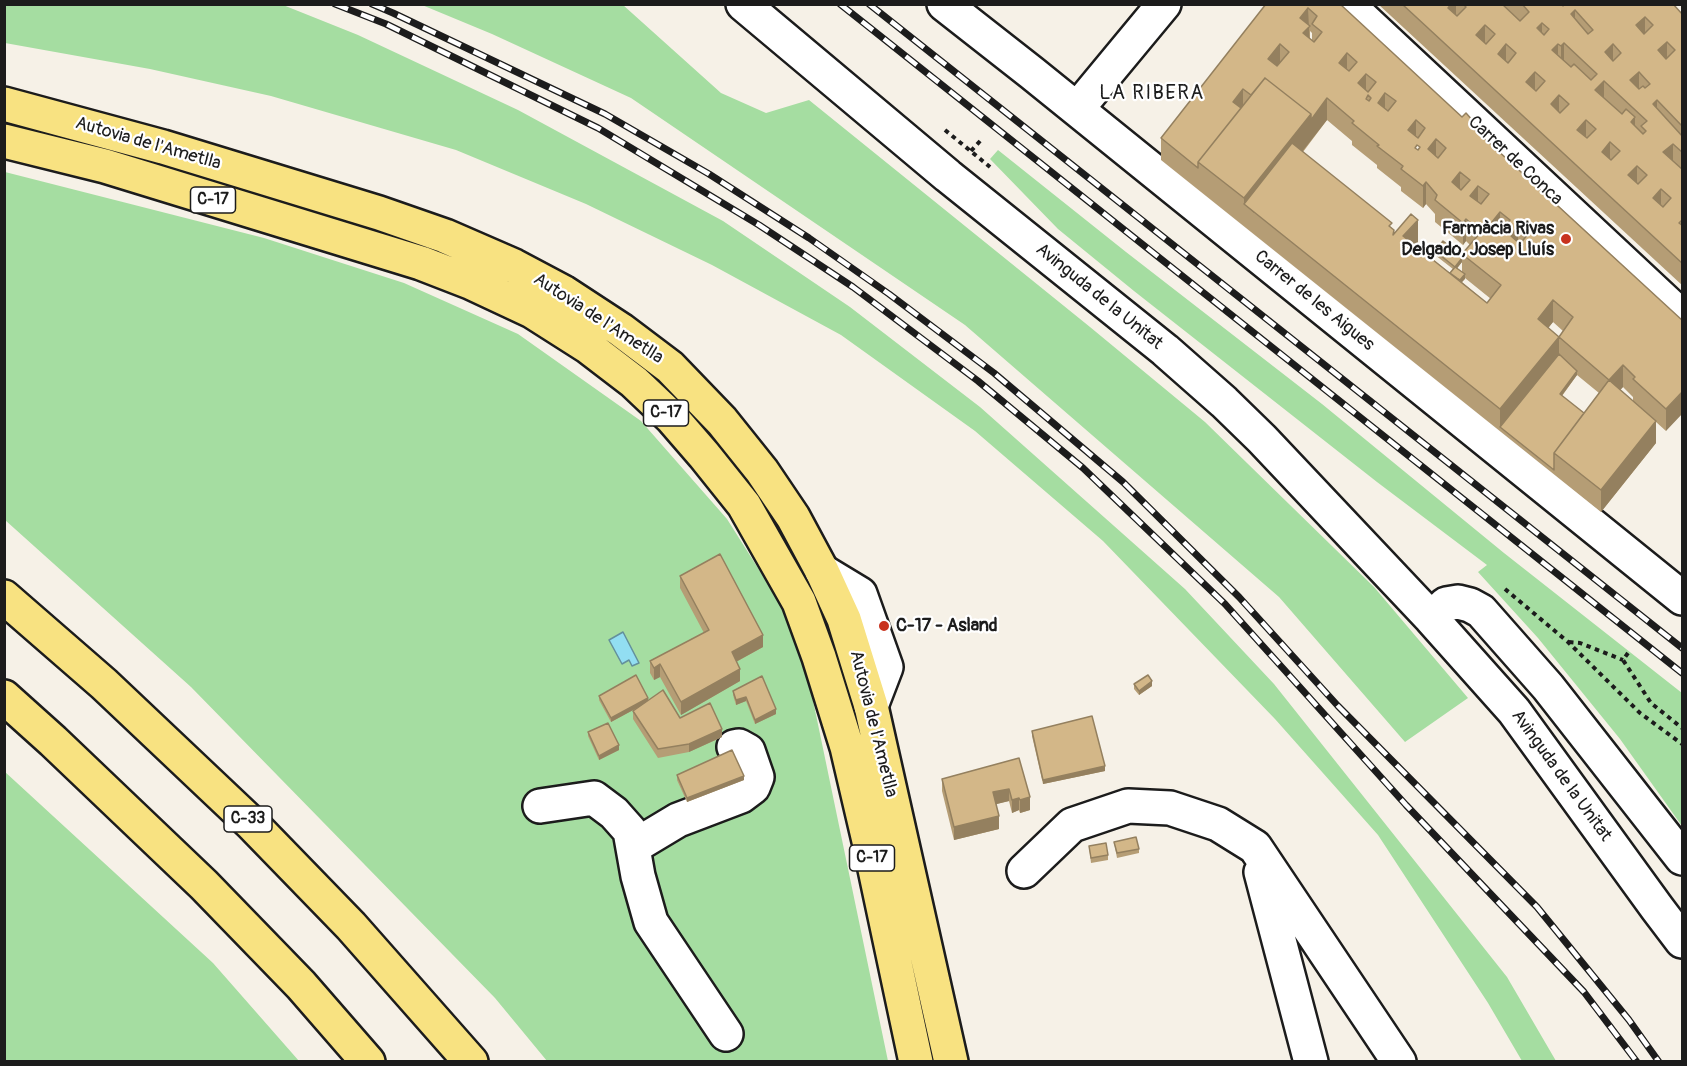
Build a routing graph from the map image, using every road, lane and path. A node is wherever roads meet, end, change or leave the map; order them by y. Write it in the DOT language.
graph roads {
  1 [pos="743,4"];
  2 [pos="945,4"];
  3 [pos="1164,4"];
  4 [pos="1347,4"];
  5 [pos="4,104"];
  6 [pos="1077,110"];
  7 [pos="981,140"];
  8 [pos="4,141"];
  9 [pos="995,171"];
  10 [pos="1683,316"];
  11 [pos="1500,585"];
  12 [pos="4,597"];
  13 [pos="1683,598"];
  14 [pos="1431,618"];
  15 [pos="1568,642"];
  16 [pos="1628,653"];
  17 [pos="1623,660"];
  18 [pos="4,697"];
  19 [pos="1683,728"];
  20 [pos="1683,744"];
  21 [pos="734,747"];
  22 [pos="540,806"];
  23 [pos="633,847"];
  24 [pos="1255,847"];
  25 [pos="1683,858"];
  26 [pos="1024,871"];
  27 [pos="1683,941"];
  28 [pos="726,1034"];
  29 [pos="368,1062"];
  30 [pos="471,1062"];
  31 [pos="916,1062"];
  32 [pos="951,1062"];
  33 [pos="1311,1062"];
  34 [pos="1399,1062"];
  1 -- 14 [label="street, Avinguda de la Unitat"];
  2 -- 6 [label="street, Carrer de les Aigues"];
  3 -- 6 [label="street"];
  4 -- 10 [label="street, Carrer de Conca"];
  5 -- 32 [label="highway, Autovia de l'Ametlla / C-17"];
  6 -- 13 [label="street, Carrer de les Aigues"];
  7 -- 9 [label="path"];
  8 -- 31 [label="highway, Autovia de l'Ametlla / C-17"];
  11 -- 15 [label="path"];
  12 -- 30 [label="highway, C-33"];
  14 -- 25 [label="street"];
  14 -- 27 [label="street, Avinguda de la Unitat"];
  15 -- 17 [label="path"];
  15 -- 20 [label="path"];
  16 -- 17 [label="path"];
  17 -- 19 [label="path"];
  18 -- 29 [label="highway"];
  21 -- 23 [label="street"];
  22 -- 23 [label="street"];
  23 -- 28 [label="street"];
  24 -- 26 [label="street"];
  24 -- 33 [label="street"];
  24 -- 34 [label="street"];
}
